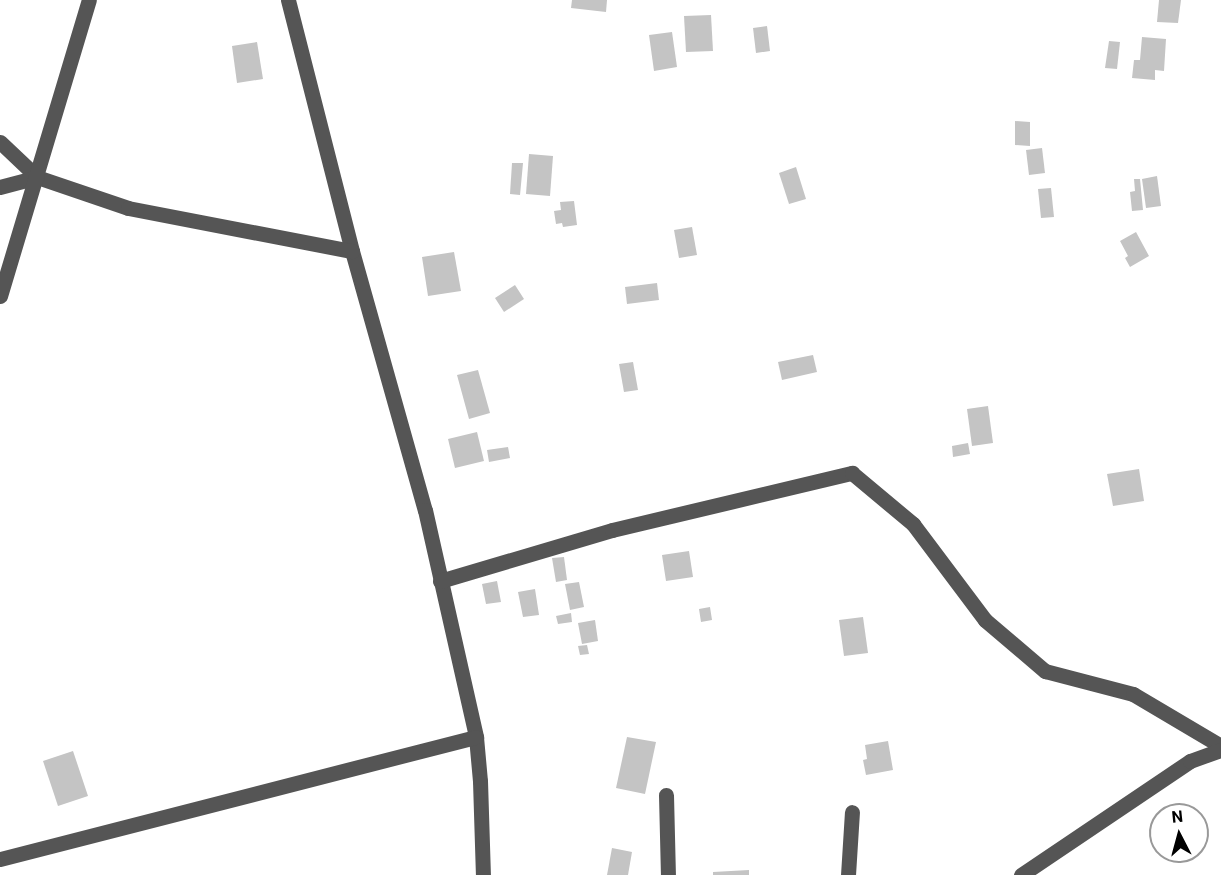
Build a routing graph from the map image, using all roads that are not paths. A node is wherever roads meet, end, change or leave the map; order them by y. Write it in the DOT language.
graph roads {
  1 [pos="89,0"];
  2 [pos="288,0"];
  3 [pos="0,142"];
  4 [pos="37,177"];
  5 [pos="0,187"];
  6 [pos="352,251"];
  7 [pos="0,296"];
  8 [pos="440,580"];
  9 [pos="476,737"];
  10 [pos="1221,746"];
  11 [pos="1221,750"];
  12 [pos="666,795"];
  13 [pos="852,812"];
  14 [pos="0,859"];
  15 [pos="483,875"];
  16 [pos="668,875"];
  17 [pos="848,875"];
  18 [pos="1022,875"];
  1 -- 4 [label="street"];
  2 -- 6 [label="street"];
  3 -- 4 [label="street"];
  4 -- 5 [label="street"];
  4 -- 6 [label="street"];
  4 -- 7 [label="street"];
  6 -- 8 [label="street"];
  8 -- 9 [label="street"];
  8 -- 10 [label="street"];
  9 -- 14 [label="street"];
  9 -- 15 [label="street"];
  11 -- 18 [label="street"];
  12 -- 16 [label="street"];
  13 -- 17 [label="street"];
}
